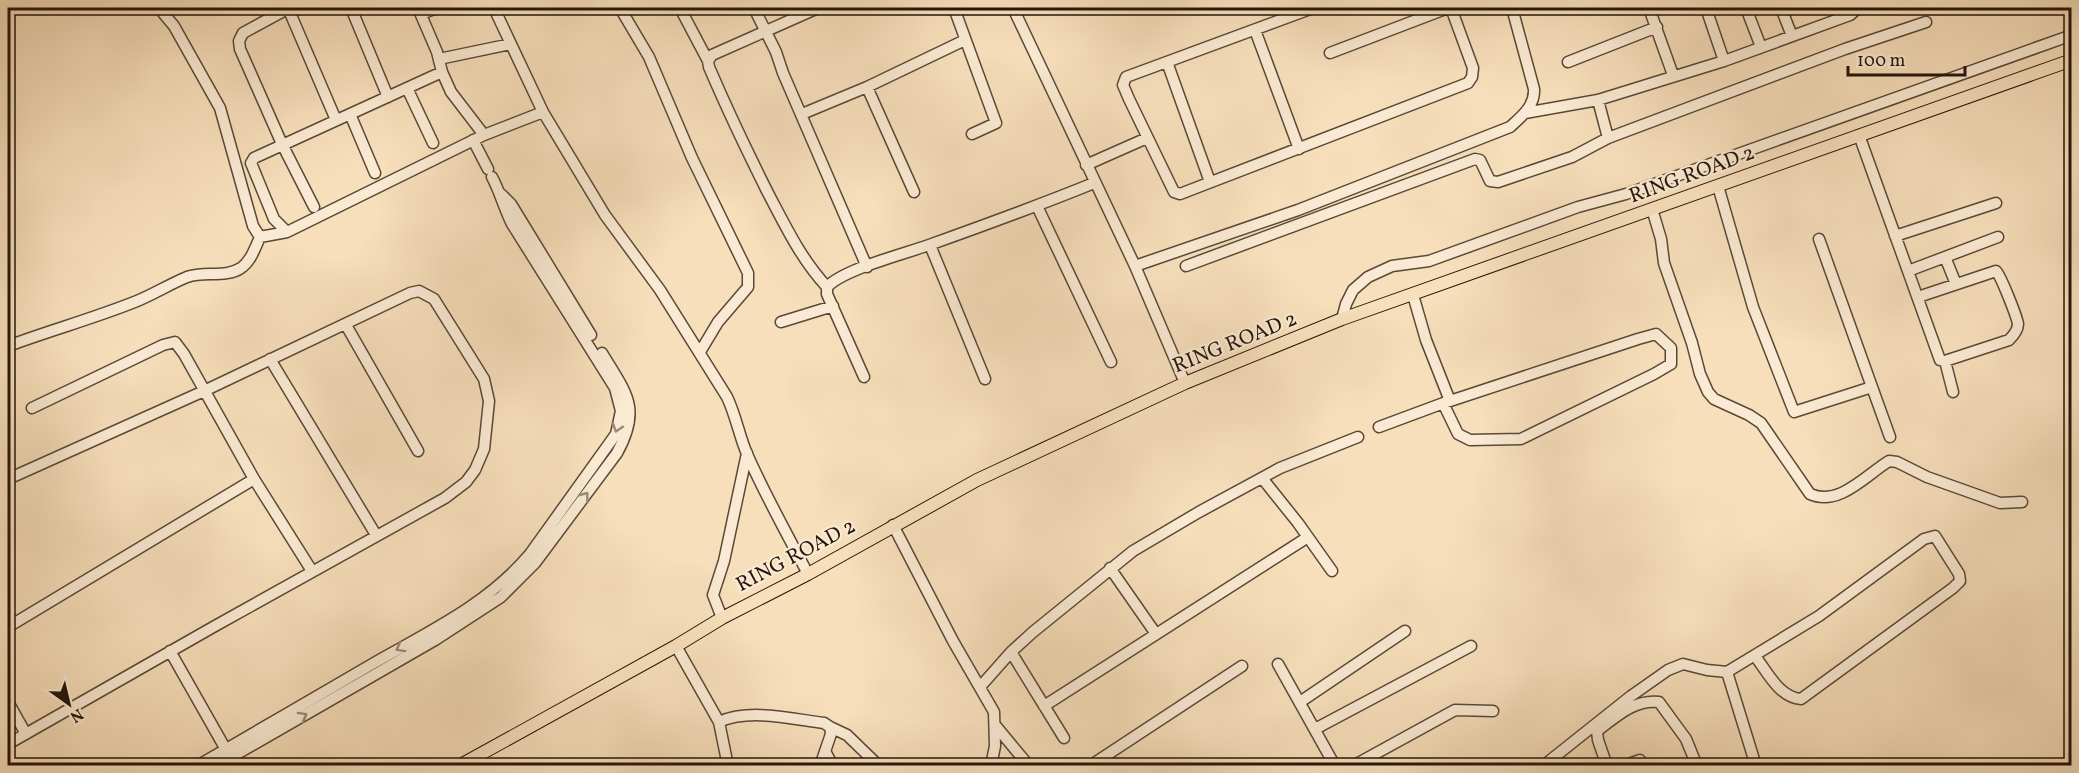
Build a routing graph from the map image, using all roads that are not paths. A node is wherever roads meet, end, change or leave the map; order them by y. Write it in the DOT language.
graph roads {
  1 [pos="159,8"];
  2 [pos="288,8"];
  3 [pos="351,8"];
  4 [pos="437,8"];
  5 [pos="494,8"];
  6 [pos="620,8"];
  7 [pos="680,8"];
  8 [pos="754,8"];
  9 [pos="818,8"];
  10 [pos="954,8"];
  11 [pos="1013,8"];
  12 [pos="1313,8"];
  13 [pos="1450,8"];
  14 [pos="1512,8"];
  15 [pos="1649,8"];
  16 [pos="1706,8"];
  17 [pos="1746,8"];
  18 [pos="1781,8"];
  19 [pos="1857,8"];
  20 [pos="420,11"];
  21 [pos="1926,22"];
  22 [pos="1657,27"];
  23 [pos="766,30"];
  24 [pos="1255,30"];
  25 [pos="2072,35"];
  26 [pos="1792,36"];
  27 [pos="965,40"];
  28 [pos="511,44"];
  29 [pos="1761,47"];
  30 [pos="1330,53"];
  31 [pos="439,59"];
  32 [pos="2072,60"];
  33 [pos="708,61"];
  34 [pos="1724,61"];
  35 [pos="1167,62"];
  36 [pos="1568,62"];
  37 [pos="442,72"];
  38 [pos="1674,75"];
  39 [pos="867,87"];
  40 [pos="407,88"];
  41 [pos="388,97"];
  42 [pos="1598,100"];
  43 [pos="543,112"];
  44 [pos="1525,113"];
  45 [pos="350,114"];
  46 [pos="802,114"];
  47 [pos="336,120"];
  48 [pos="972,134"];
  49 [pos="484,135"];
  50 [pos="1859,135"];
  51 [pos="1147,138"];
  52 [pos="1608,138"];
  53 [pos="473,140"];
  54 [pos="433,143"];
  55 [pos="282,144"];
  56 [pos="1299,149"];
  57 [pos="1086,165"];
  58 [pos="375,173"];
  59 [pos="1210,182"];
  60 [pos="1094,183"];
  61 [pos="1718,186"];
  62 [pos="914,192"];
  63 [pos="1996,203"];
  64 [pos="1037,206"];
  65 [pos="314,207"];
  66 [pos="1652,210"];
  67 [pos="287,232"];
  68 [pos="1895,236"];
  69 [pos="260,237"];
  70 [pos="1998,237"];
  71 [pos="1819,239"];
  72 [pos="930,245"];
  73 [pos="1946,257"];
  74 [pos="1135,266"];
  75 [pos="1186,266"];
  76 [pos="867,267"];
  77 [pos="1908,271"];
  78 [pos="1956,284"];
  79 [pos="827,287"];
  80 [pos="1413,295"];
  81 [pos="1918,297"];
  82 [pos="832,306"];
  83 [pos="1342,320"];
  84 [pos="782,322"];
  85 [pos="346,325"];
  86 [pos="8,346"];
  87 [pos="700,352"];
  88 [pos="270,358"];
  89 [pos="1945,361"];
  90 [pos="1111,362"];
  91 [pos="864,377"];
  92 [pos="985,380"];
  93 [pos="1185,384"];
  94 [pos="1872,387"];
  95 [pos="204,391"];
  96 [pos="1953,392"];
  97 [pos="1446,402"];
  98 [pos="32,408"];
  99 [pos="1379,427"];
  100 [pos="1358,437"];
  101 [pos="1890,437"];
  102 [pos="418,451"];
  103 [pos="747,453"];
  104 [pos="1262,478"];
  105 [pos="8,479"];
  106 [pos="254,479"];
  107 [pos="2022,502"];
  108 [pos="893,525"];
  109 [pos="376,535"];
  110 [pos="1308,537"];
  111 [pos="1110,568"];
  112 [pos="312,571"];
  113 [pos="1332,571"];
  114 [pos="808,574"];
  115 [pos="722,618"];
  116 [pos="8,627"];
  117 [pos="1405,632"];
  118 [pos="1156,634"];
  119 [pos="676,646"];
  120 [pos="1472,646"];
  121 [pos="170,651"];
  122 [pos="1011,652"];
  123 [pos="1755,656"];
  124 [pos="1278,664"];
  125 [pos="1242,666"];
  126 [pos="1727,672"];
  127 [pos="980,687"];
  128 [pos="8,702"];
  129 [pos="1300,702"];
  130 [pos="1044,706"];
  131 [pos="1493,711"];
  132 [pos="719,722"];
  133 [pos="995,725"];
  134 [pos="830,727"];
  135 [pos="1315,729"];
  136 [pos="26,734"];
  137 [pos="1064,738"];
  138 [pos="8,744"];
  139 [pos="825,751"];
  140 [pos="228,753"];
  141 [pos="1640,760"];
  142 [pos="197,765"];
  143 [pos="216,765"];
  144 [pos="459,765"];
  145 [pos="728,765"];
  146 [pos="820,765"];
  147 [pos="833,765"];
  148 [pos="879,765"];
  149 [pos="991,765"];
  150 [pos="1029,765"];
  151 [pos="1090,765"];
  152 [pos="1335,765"];
  153 [pos="1353,765"];
  154 [pos="1543,765"];
  155 [pos="1607,765"];
  156 [pos="1623,765"];
  157 [pos="1697,765"];
  158 [pos="1756,765"];
  1 -- 69 [label="street"];
  2 -- 47 [label="street"];
  2 -- 55 [label="street"];
  3 -- 41 [label="street"];
  4 -- 20 [label="street"];
  5 -- 28 [label="street"];
  6 -- 87 [label="street"];
  7 -- 33 [label="street"];
  8 -- 23 [label="street"];
  9 -- 23 [label="street"];
  10 -- 27 [label="street"];
  11 -- 57 [label="street"];
  12 -- 24 [label="street"];
  13 -- 30 [label="street"];
  13 -- 56 [label="street"];
  14 -- 44 [label="street"];
  15 -- 22 [label="street"];
  16 -- 34 [label="street"];
  17 -- 29 [label="street"];
  18 -- 26 [label="street"];
  19 -- 26 [label="street"];
  20 -- 31 [label="street"];
  21 -- 52 [label="street"];
  22 -- 36 [label="street"];
  22 -- 38 [label="street"];
  23 -- 33 [label="street"];
  23 -- 46 [label="street"];
  24 -- 35 [label="street"];
  24 -- 56 [label="street"];
  25 -- 83 [label="street"];
  26 -- 29 [label="street"];
  27 -- 39 [label="street"];
  27 -- 48 [label="street"];
  28 -- 31 [label="street"];
  28 -- 43 [label="street"];
  29 -- 34 [label="street"];
  31 -- 37 [label="street"];
  32 -- 50 [label="main road, RING ROAD 2"];
  33 -- 79 [label="street"];
  34 -- 38 [label="street"];
  35 -- 51 [label="street"];
  35 -- 59 [label="street"];
  37 -- 40 [label="street"];
  37 -- 49 [label="street"];
  38 -- 42 [label="street"];
  39 -- 46 [label="street"];
  39 -- 62 [label="street"];
  40 -- 41 [label="street"];
  40 -- 54 [label="street"];
  41 -- 45 [label="street"];
  42 -- 44 [label="street"];
  42 -- 52 [label="street"];
  43 -- 49 [label="street"];
  43 -- 87 [label="street"];
  44 -- 74 [label="street"];
  45 -- 47 [label="street"];
  45 -- 58 [label="street"];
  46 -- 76 [label="street"];
  47 -- 55 [label="street"];
  49 -- 53 [label="street"];
  50 -- 61 [label="main road, RING ROAD 2"];
  50 -- 68 [label="street"];
  51 -- 57 [label="street"];
  51 -- 59 [label="street"];
  52 -- 75 [label="street"];
  53 -- 67 [label="street"];
  53 -- 140 [label="street"];
  55 -- 65 [label="street"];
  55 -- 67 [label="street"];
  56 -- 59 [label="street"];
  57 -- 60 [label="street"];
  60 -- 64 [label="street"];
  60 -- 74 [label="street"];
  61 -- 66 [label="main road, RING ROAD 2"];
  61 -- 94 [label="street"];
  63 -- 68 [label="street"];
  64 -- 72 [label="street"];
  64 -- 90 [label="street"];
  66 -- 80 [label="main road, RING ROAD 2"];
  66 -- 107 [label="street"];
  67 -- 69 [label="street"];
  68 -- 77 [label="street"];
  69 -- 86 [label="street"];
  70 -- 73 [label="street"];
  71 -- 94 [label="street"];
  72 -- 76 [label="street"];
  72 -- 92 [label="street"];
  73 -- 77 [label="street"];
  73 -- 78 [label="street"];
  74 -- 93 [label="street"];
  76 -- 79 [label="street"];
  77 -- 81 [label="street"];
  78 -- 81 [label="street"];
  78 -- 89 [label="street"];
  79 -- 82 [label="street"];
  80 -- 83 [label="main road, RING ROAD 2"];
  80 -- 97 [label="street"];
  81 -- 89 [label="street"];
  82 -- 84 [label="street"];
  82 -- 91 [label="street"];
  83 -- 93 [label="main road, RING ROAD 2"];
  85 -- 88 [label="street"];
  85 -- 102 [label="street"];
  85 -- 109 [label="street"];
  87 -- 103 [label="street"];
  88 -- 95 [label="street"];
  88 -- 109 [label="street"];
  89 -- 96 [label="street"];
  93 -- 108 [label="main road, RING ROAD 2"];
  94 -- 101 [label="street"];
  95 -- 98 [label="street"];
  95 -- 105 [label="street"];
  95 -- 106 [label="street"];
  97 -- 97 [label="street"];
  97 -- 99 [label="street"];
  100 -- 104 [label="street"];
  103 -- 114 [label="street"];
  103 -- 115 [label="street"];
  104 -- 110 [label="street"];
  104 -- 111 [label="street"];
  106 -- 112 [label="street"];
  106 -- 116 [label="street"];
  108 -- 114 [label="main road, RING ROAD 2"];
  108 -- 127 [label="street"];
  109 -- 112 [label="street"];
  110 -- 113 [label="street"];
  110 -- 118 [label="street"];
  111 -- 118 [label="street"];
  111 -- 122 [label="street"];
  112 -- 121 [label="street"];
  114 -- 115 [label="main road, RING ROAD 2"];
  115 -- 119 [label="main road, RING ROAD 2"];
  117 -- 129 [label="street"];
  118 -- 130 [label="street"];
  119 -- 132 [label="street"];
  119 -- 144 [label="main road, RING ROAD 2"];
  120 -- 135 [label="street"];
  121 -- 136 [label="street"];
  121 -- 140 [label="street"];
  122 -- 127 [label="street"];
  122 -- 130 [label="street"];
  123 -- 123 [label="street"];
  123 -- 126 [label="street"];
  124 -- 129 [label="street"];
  125 -- 151 [label="street"];
  126 -- 154 [label="street"];
  126 -- 158 [label="street"];
  127 -- 133 [label="street"];
  128 -- 136 [label="street"];
  129 -- 135 [label="street"];
  130 -- 137 [label="street"];
  131 -- 153 [label="street"];
  132 -- 134 [label="street"];
  132 -- 145 [label="street"];
  133 -- 149 [label="street"];
  133 -- 150 [label="street"];
  134 -- 139 [label="street"];
  134 -- 148 [label="street"];
  135 -- 152 [label="street"];
  136 -- 138 [label="street"];
  139 -- 146 [label="street"];
  139 -- 147 [label="street"];
  140 -- 142 [label="street"];
  140 -- 143 [label="street"];
  141 -- 156 [label="street"];
  155 -- 157 [label="street"];
}
